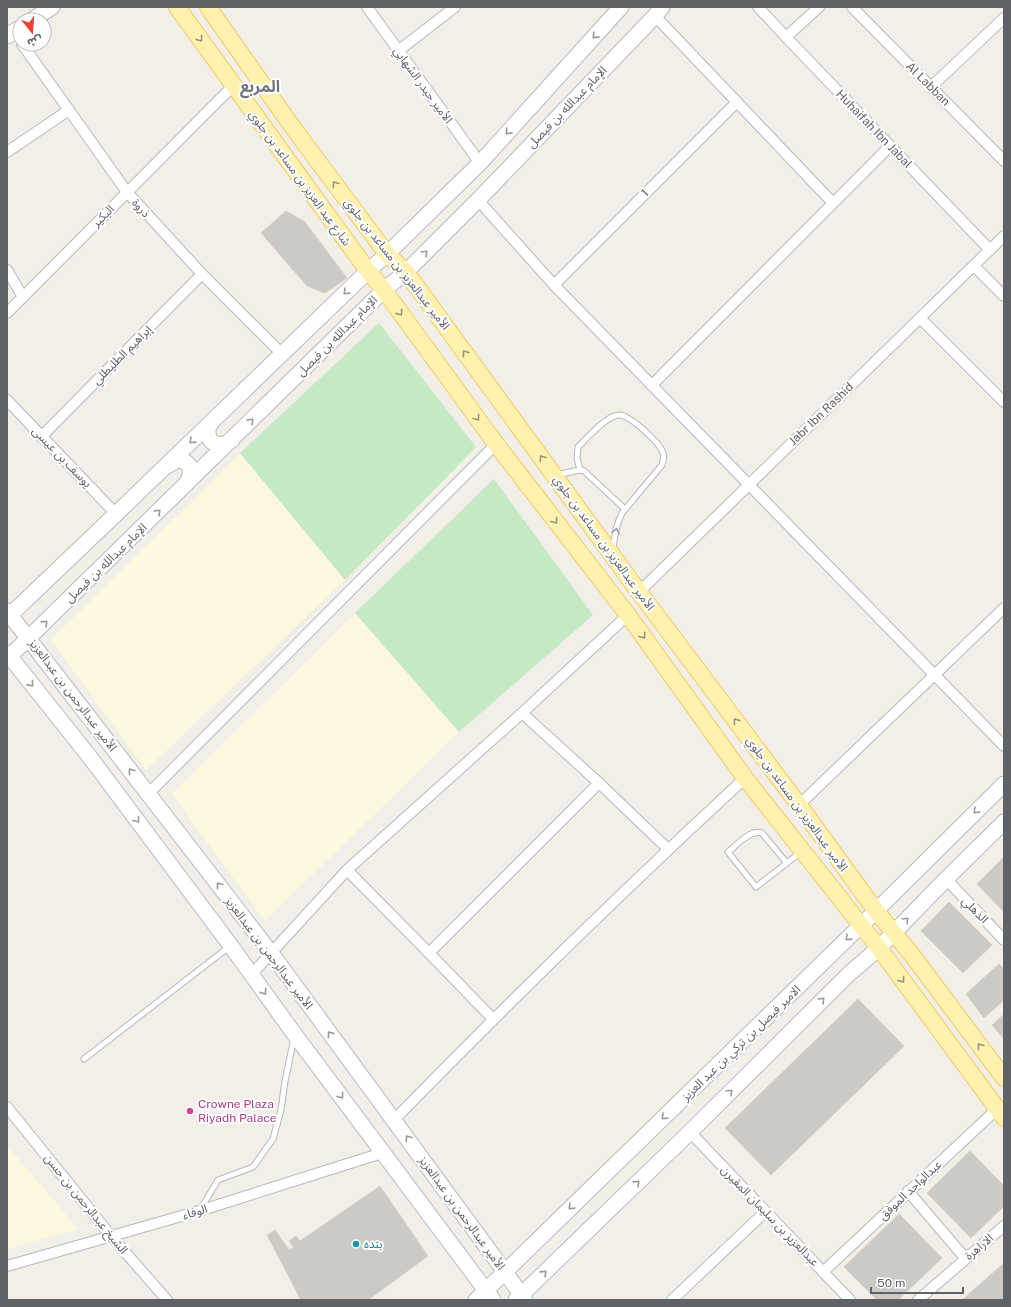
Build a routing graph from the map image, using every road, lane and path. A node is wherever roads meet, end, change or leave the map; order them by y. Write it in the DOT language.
graph roads {
  1 [pos="177,7"];
  2 [pos="208,7"];
  3 [pos="367,7"];
  4 [pos="455,7"];
  5 [pos="621,7"];
  6 [pos="758,7"];
  7 [pos="819,7"];
  8 [pos="852,7"];
  9 [pos="659,12"];
  10 [pos="1004,18"];
  11 [pos="786,38"];
  12 [pos="398,51"];
  13 [pos="28,52"];
  14 [pos="234,86"];
  15 [pos="931,87"];
  16 [pos="737,102"];
  17 [pos="69,110"];
  18 [pos="890,146"];
  19 [pos="7,152"];
  20 [pos="1004,161"];
  21 [pos="480,163"];
  22 [pos="127,192"];
  23 [pos="478,200"];
  24 [pos="833,203"];
  25 [pos="1004,236"];
  26 [pos="990,250"];
  27 [pos="387,254"];
  28 [pos="974,266"];
  29 [pos="7,270"];
  30 [pos="368,271"];
  31 [pos="406,272"];
  32 [pos="202,274"];
  33 [pos="554,285"];
  34 [pos="384,290"];
  35 [pos="1004,296"];
  36 [pos="23,297"];
  37 [pos="7,313"];
  38 [pos="920,318"];
  39 [pos="282,354"];
  40 [pos="652,385"];
  41 [pos="7,400"];
  42 [pos="1004,402"];
  43 [pos="211,423"];
  44 [pos="41,437"];
  45 [pos="232,440"];
  46 [pos="496,444"];
  47 [pos="166,467"];
  48 [pos="580,470"];
  49 [pos="554,475"];
  50 [pos="186,484"];
  51 [pos="749,484"];
  52 [pos="625,509"];
  53 [pos="116,514"];
  54 [pos="613,555"];
  55 [pos="639,592"];
  56 [pos="1004,608"];
  57 [pos="8,615"];
  58 [pos="628,615"];
  59 [pos="29,638"];
  60 [pos="8,657"];
  61 [pos="935,675"];
  62 [pos="522,713"];
  63 [pos="1004,746"];
  64 [pos="745,778"];
  65 [pos="599,783"];
  66 [pos="1004,784"];
  67 [pos="148,794"];
  68 [pos="799,805"];
  69 [pos="1004,822"];
  70 [pos="668,849"];
  71 [pos="801,851"];
  72 [pos="786,862"];
  73 [pos="347,870"];
  74 [pos="946,879"];
  75 [pos="876,911"];
  76 [pos="861,926"];
  77 [pos="894,933"];
  78 [pos="1004,940"];
  79 [pos="231,946"];
  80 [pos="879,948"];
  81 [pos="271,952"];
  82 [pos="429,952"];
  83 [pos="252,974"];
  84 [pos="493,1019"];
  85 [pos="295,1036"];
  86 [pos="84,1059"];
  87 [pos="1004,1078"];
  88 [pos="7,1107"];
  89 [pos="1000,1114"];
  90 [pos="394,1120"];
  91 [pos="690,1132"];
  92 [pos="382,1153"];
  93 [pos="908,1192"];
  94 [pos="199,1211"];
  95 [pos="765,1212"];
  96 [pos="1004,1226"];
  97 [pos="111,1236"];
  98 [pos="966,1258"];
  99 [pos="7,1266"];
  100 [pos="505,1272"];
  101 [pos="823,1272"];
  102 [pos="485,1297"];
  103 [pos="520,1298"];
  104 [pos="167,1300"];
  105 [pos="672,1300"];
  106 [pos="850,1300"];
  107 [pos="918,1300"];
  1 -- 14 [label="main road, شارع عبد العزيز بن مساعد بن جلوي, one-way"];
  27 -- 2 [label="main road, الأمير عبدالعزيز بن مساعد بن جلوي, one-way"];
  3 -- 12 [label="street, الأمير حيدر الشهابي"];
  4 -- 12 [label="street"];
  5 -- 21 [label="street, الإمام عبدالله بن فيصل, one-way"];
  6 -- 11 [label="street, Huhaifah Ibn Jabal"];
  7 -- 11 [label="street"];
  8 -- 15 [label="street, Al Labban"];
  9 -- 16 [label="street"];
  9 -- 23 [label="street, الإمام عبدالله بن فيصل"];
  10 -- 15 [label="street"];
  11 -- 18 [label="street, Huhaifah Ibn Jabal"];
  12 -- 21 [label="street, الأمير حيدر الشهابي"];
  13 -- 17 [label="street, ذروة"];
  14 -- 22 [label="street, البكير"];
  14 -- 30 [label="main road, شارع عبد العزيز بن مساعد بن جلوي"];
  15 -- 20 [label="street, Al Labban"];
  16 -- 24 [label="street"];
  16 -- 33 [label="street, 1"];
  17 -- 19 [label="street"];
  17 -- 22 [label="street, ذروة"];
  18 -- 24 [label="street"];
  18 -- 26 [label="street, Huhaifah Ibn Jabal"];
  21 -- 27 [label="street, الإمام عبدالله بن فيصل"];
  22 -- 32 [label="street, ذروة"];
  22 -- 36 [label="street, البكير"];
  31 -- 23 [label="street, الإمام عبدالله بن فيصل, one-way"];
  23 -- 33 [label="street"];
  24 -- 40 [label="street"];
  25 -- 26 [label="street, Jabr Ibn Rashid"];
  26 -- 28 [label="street, Jabr Ibn Rashid"];
  27 -- 30 [label="street, الإمام عبدالله بن فيصل"];
  27 -- 31 [label="main road, الأمير عبدالعزيز بن مساعد بن جلوي"];
  28 -- 35 [label="street"];
  28 -- 38 [label="street, Jabr Ibn Rashid"];
  29 -- 36 [label="street"];
  30 -- 34 [label="main road, الأمير عبدالعزيز بن مساعد بن جلوي"];
  30 -- 39 [label="street, الإمام عبدالله بن فيصل, one-way"];
  31 -- 34 [label="street, الإمام عبدالله بن فيصل"];
  49 -- 31 [label="main road, الأمير عبدالعزيز بن مساعد بن جلوي, one-way"];
  32 -- 39 [label="street, ذروة"];
  32 -- 44 [label="street, إبراهيم الطليطلي"];
  33 -- 40 [label="street"];
  45 -- 34 [label="street, الإمام عبدالله بن فيصل, one-way"];
  34 -- 46 [label="main road, الأمير عبدالعزيز بن مساعد بن جلوي, one-way"];
  36 -- 37 [label="street, البكير"];
  38 -- 42 [label="street"];
  38 -- 51 [label="street, Jabr Ibn Rashid"];
  39 -- 43 [label="street, الإمام عبدالله بن فيصل"];
  40 -- 51 [label="street"];
  41 -- 44 [label="street, يوسف بن عيسى"];
  43 -- 45 [label="street"];
  43 -- 47 [label="street, الإمام عبدالله بن فيصل, one-way"];
  44 -- 53 [label="street, يوسف بن عيسى"];
  45 -- 50 [label="street, الإمام عبدالله بن فيصل"];
  46 -- 58 [label="main road, الأمير عبدالعزيز بن مساعد بن جلوي, one-way"];
  46 -- 67 [label="street"];
  47 -- 50 [label="street"];
  47 -- 53 [label="street, الإمام عبدالله بن فيصل"];
  48 -- 49 [label="lane"];
  48 -- 52 [label="lane"];
  48 -- 52 [label="lane"];
  49 -- 54 [label="main road, الأمير عبدالعزيز بن مساعد بن جلوي"];
  59 -- 50 [label="street, الإمام عبدالله بن فيصل, one-way"];
  51 -- 55 [label="street, Jabr Ibn Rashid"];
  51 -- 61 [label="street"];
  54 -- 52 [label="lane, one-way"];
  53 -- 57 [label="street, الإمام عبدالله بن فيصل"];
  54 -- 55 [label="main road, الأمير عبدالعزيز بن مساعد بن جلوي"];
  68 -- 55 [label="main road, الأمير عبدالعزيز بن مساعد بن جلوي, one-way"];
  56 -- 61 [label="street"];
  57 -- 59 [label="street, الأمير عبدالرحمن بن عبدالعزيز"];
  58 -- 62 [label="street"];
  58 -- 64 [label="main road, الأمير عبدالعزيز بن مساعد بن جلوي, one-way"];
  59 -- 60 [label="street, الإمام عبدالله بن فيصل"];
  67 -- 59 [label="street, الأمير عبدالرحمن بن عبدالعزيز, one-way"];
  60 -- 79 [label="street, الأمير عبدالرحمن بن عبدالعزيز, one-way"];
  61 -- 63 [label="street"];
  61 -- 68 [label="street"];
  62 -- 65 [label="street"];
  62 -- 73 [label="street"];
  64 -- 70 [label="street"];
  64 -- 71 [label="main road, الأمير عبدالعزيز بن مساعد بن جلوي"];
  65 -- 70 [label="street"];
  65 -- 82 [label="street"];
  66 -- 75 [label="street, الامير فيصل بن تركي بن عبد العزيز, one-way"];
  81 -- 67 [label="street, الأمير عبدالرحمن بن عبدالعزيز, one-way"];
  68 -- 75 [label="main road, الأمير عبدالعزيز بن مساعد بن جلوي"];
  69 -- 74 [label="street"];
  70 -- 84 [label="street"];
  71 -- 72 [label="lane"];
  71 -- 76 [label="main road, الأمير عبدالعزيز بن مساعد بن جلوي"];
  72 -- 72 [label="lane"];
  73 -- 81 [label="street"];
  73 -- 82 [label="street"];
  77 -- 74 [label="street, one-way"];
  74 -- 78 [label="street, الذهلي"];
  75 -- 76 [label="street, الامير فيصل بن تركي بن عبد العزيز"];
  75 -- 77 [label="main road, الأمير عبدالعزيز بن مساعد بن جلوي"];
  76 -- 80 [label="main road, الأمير عبدالعزيز بن مساعد بن جلوي"];
  76 -- 100 [label="street, الامير فيصل بن تركي بن عبد العزيز, one-way"];
  77 -- 80 [label="street"];
  87 -- 77 [label="main road, الأمير عبدالعزيز بن مساعد بن جلوي, one-way"];
  79 -- 83 [label="street, الأمير عبدالرحمن بن عبدالعزيز"];
  79 -- 86 [label="lane"];
  80 -- 89 [label="main road, الأمير عبدالعزيز بن مساعد بن جلوي, one-way"];
  91 -- 80 [label="street, one-way"];
  81 -- 83 [label="street"];
  90 -- 81 [label="street, الأمير عبدالرحمن بن عبدالعزيز, one-way"];
  82 -- 84 [label="street"];
  83 -- 85 [label="street, الأمير عبدالرحمن بن عبدالعزيز, one-way"];
  84 -- 90 [label="street"];
  85 -- 92 [label="street, الأمير عبدالرحمن بن عبدالعزيز, one-way"];
  85 -- 94 [label="lane"];
  88 -- 97 [label="street, الشيخ عبدالرحمن بن حسن"];
  89 -- 93 [label="street, عبدالواحد الموفق"];
  100 -- 90 [label="street, الأمير عبدالرحمن بن عبدالعزيز, one-way"];
  91 -- 95 [label="street, عبدالعزيز بن سليمان المقيرن"];
  103 -- 91 [label="street, one-way"];
  92 -- 94 [label="street, الوفاء"];
  92 -- 102 [label="street, الأمير عبدالرحمن بن عبدالعزيز"];
  93 -- 98 [label="street"];
  93 -- 101 [label="street, عبدالواحد الموفق"];
  94 -- 97 [label="street, الوفاء"];
  95 -- 101 [label="street, عبدالعزيز بن سليمان المقيرن"];
  95 -- 105 [label="street"];
  96 -- 98 [label="street, الازاهرة"];
  97 -- 99 [label="street, الوفاء"];
  97 -- 104 [label="street, الشيخ عبدالرحمن بن حسن"];
  98 -- 107 [label="street, الازاهرة"];
  100 -- 102 [label="street, الامير فيصل بن تركي بن عبد العزيز"];
  100 -- 103 [label="street, الأمير عبدالرحمن بن عبدالعزيز"];
  101 -- 106 [label="street, عبدالعزيز بن سليمان المقيرن"];
}
